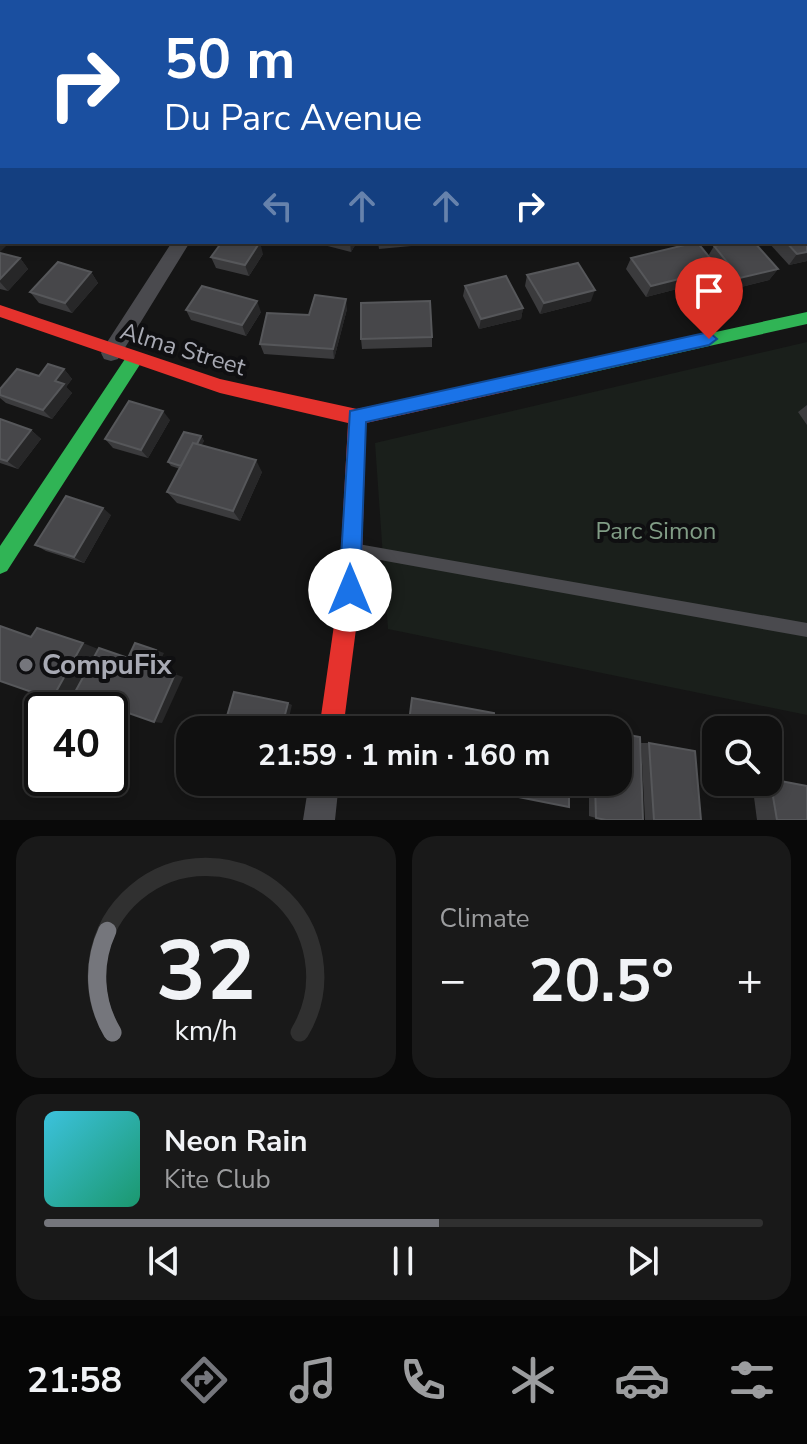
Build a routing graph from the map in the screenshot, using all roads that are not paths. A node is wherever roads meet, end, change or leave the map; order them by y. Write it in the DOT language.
graph roads {
  1 [pos="180,244"];
  2 [pos="0,311"];
  3 [pos="807,318"];
  4 [pos="111,353"];
  5 [pos="133,361"];
  6 [pos="357,417"];
  7 [pos="350,549"];
  8 [pos="0,564"];
  9 [pos="807,630"];
  10 [pos="333,716"];
  11 [pos="322,796"];
  12 [pos="319,820"];
  1 -- 4 [label="street"];
  2 -- 4 [label="street, Alma Street"];
  3 -- 6 [label="street"];
  4 -- 5 [label="street, Alma Street"];
  5 -- 6 [label="street, Alma Street"];
  5 -- 8 [label="street"];
  6 -- 7 [label="street"];
  7 -- 9 [label="lane"];
  7 -- 10 [label="street"];
  11 -- 12 [label="street"];
}
